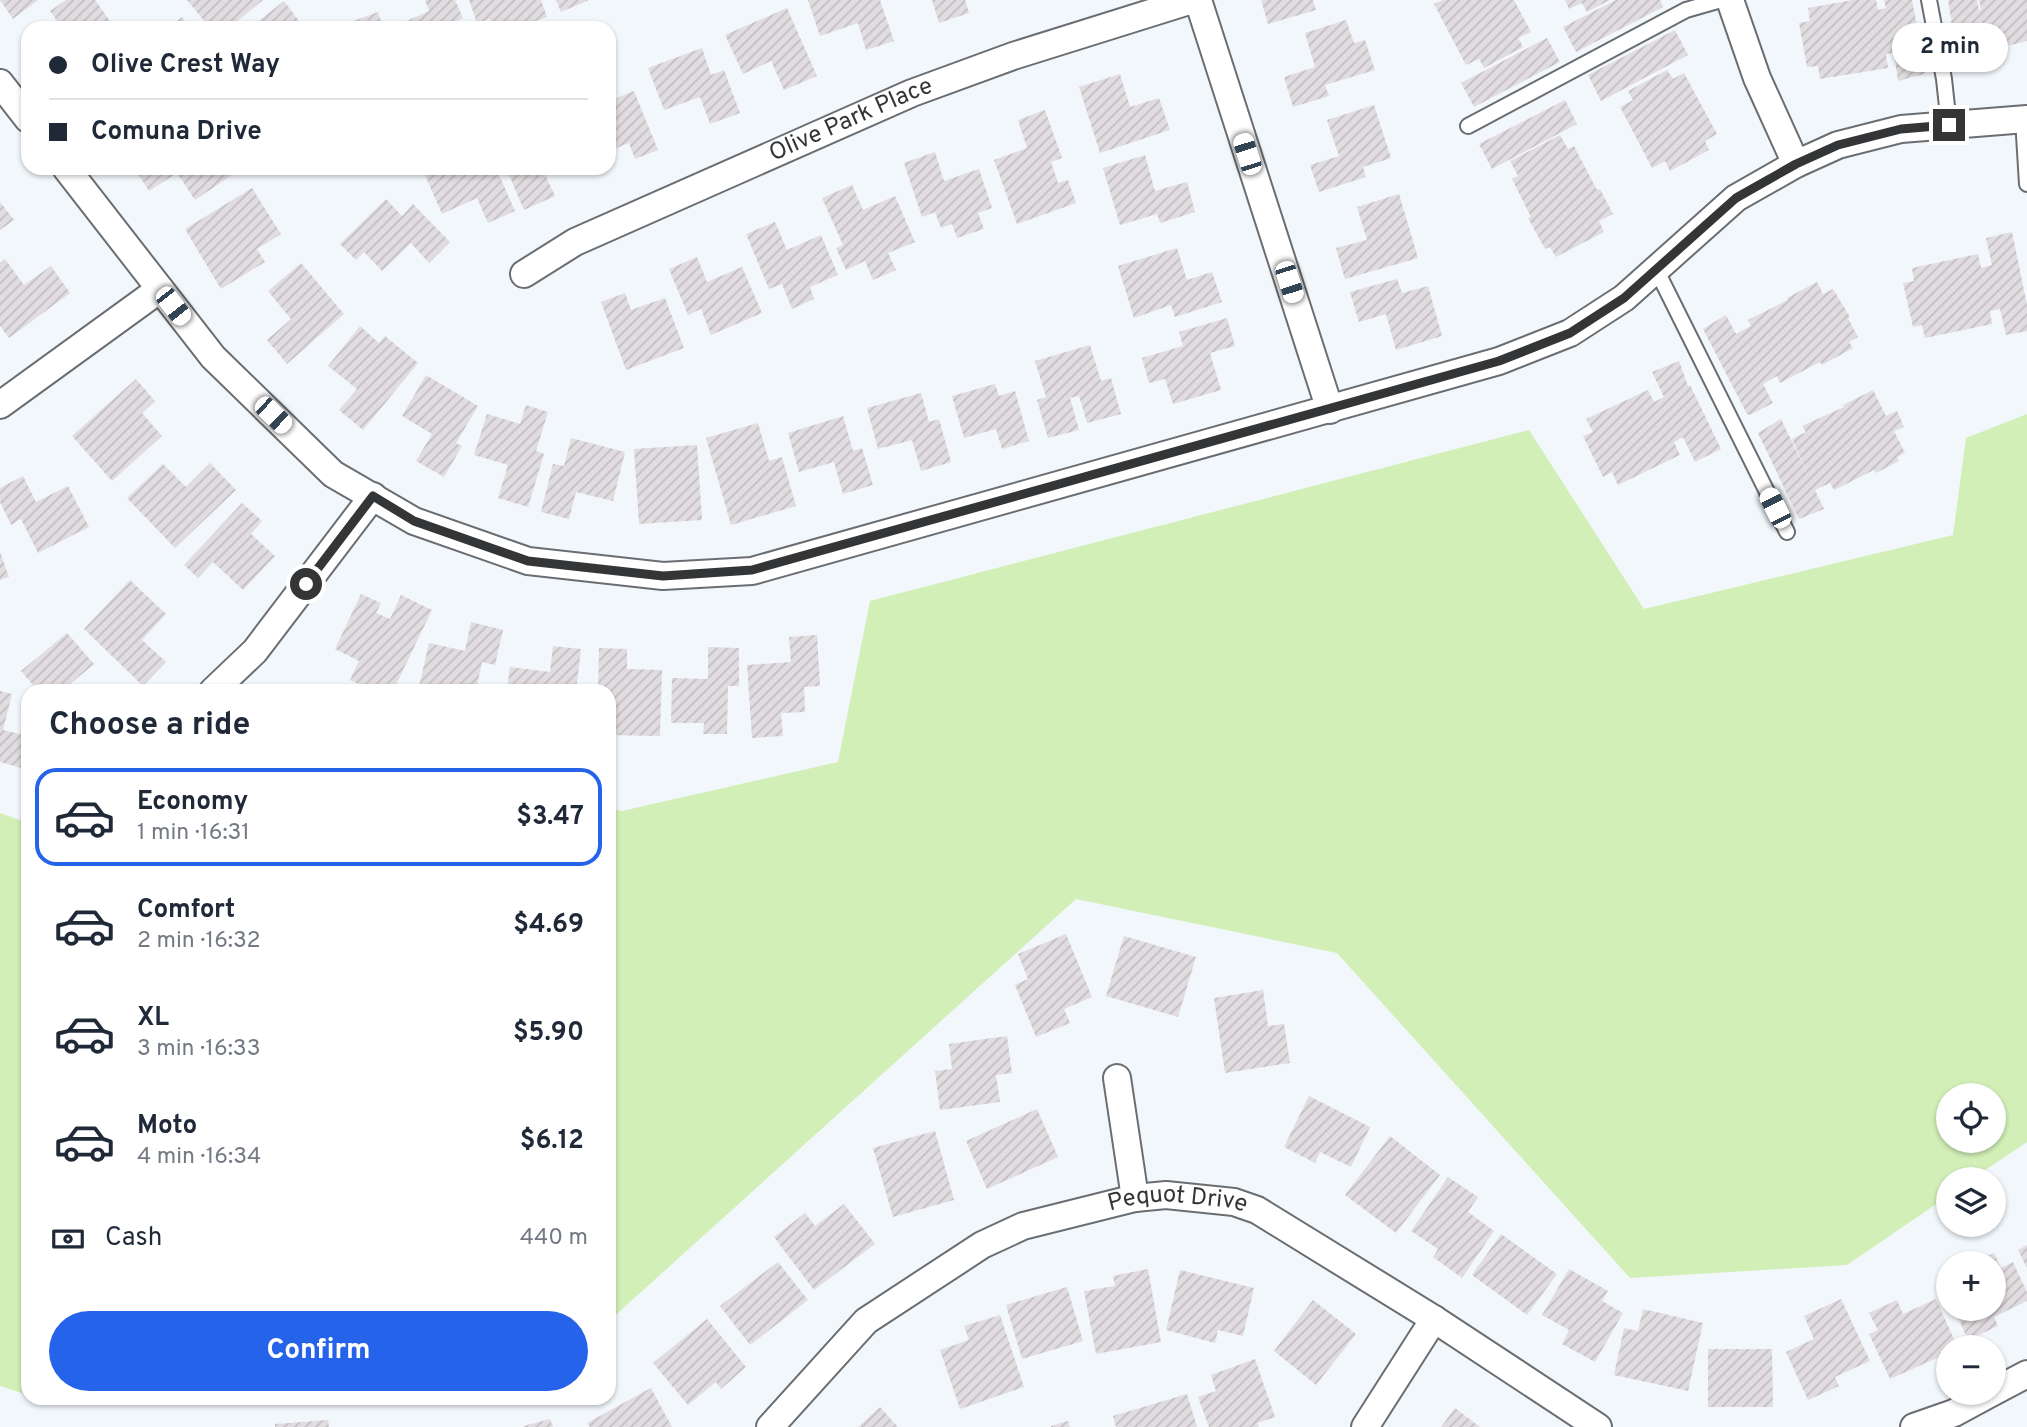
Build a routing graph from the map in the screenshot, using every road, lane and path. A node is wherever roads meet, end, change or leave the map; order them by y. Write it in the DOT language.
graph roads {
  1 [pos="1192,0"];
  2 [pos="1198,0"];
  3 [pos="1721,0"];
  4 [pos="1730,0"];
  5 [pos="1929,0"];
  6 [pos="0,83"];
  7 [pos="21,110"];
  8 [pos="2025,119"];
  9 [pos="1949,125"];
  10 [pos="1468,126"];
  11 [pos="1796,164"];
  12 [pos="71,175"];
  13 [pos="2027,184"];
  14 [pos="1656,269"];
  15 [pos="524,274"];
  16 [pos="160,289"];
  17 [pos="0,405"];
  18 [pos="1330,410"];
  19 [pos="373,496"];
  20 [pos="1787,532"];
  21 [pos="220,684"];
  22 [pos="1117,1078"];
  23 [pos="1135,1198"];
  24 [pos="1434,1319"];
  25 [pos="2027,1374"];
  26 [pos="2006,1385"];
  27 [pos="1977,1405"];
  28 [pos="1959,1420"];
  29 [pos="770,1427"];
  30 [pos="1365,1427"];
  31 [pos="1598,1427"];
  32 [pos="1914,1427"];
  1 -- 15 [label="street, Olive Park Place"];
  2 -- 18 [label="street"];
  3 -- 10 [label="lane"];
  4 -- 11 [label="street"];
  5 -- 9 [label="lane"];
  6 -- 7 [label="street"];
  8 -- 9 [label="street"];
  8 -- 13 [label="lane"];
  9 -- 11 [label="street"];
  11 -- 14 [label="street"];
  12 -- 16 [label="street"];
  14 -- 18 [label="street"];
  14 -- 20 [label="lane"];
  16 -- 17 [label="street"];
  16 -- 19 [label="street"];
  18 -- 19 [label="street"];
  19 -- 21 [label="street"];
  22 -- 23 [label="street"];
  23 -- 24 [label="street, Pequot Drive"];
  23 -- 29 [label="street, Pequot Drive"];
  24 -- 30 [label="street"];
  24 -- 31 [label="street, Pequot Drive"];
  25 -- 26 [label="street"];
  27 -- 28 [label="street"];
  28 -- 32 [label="street"];
}
